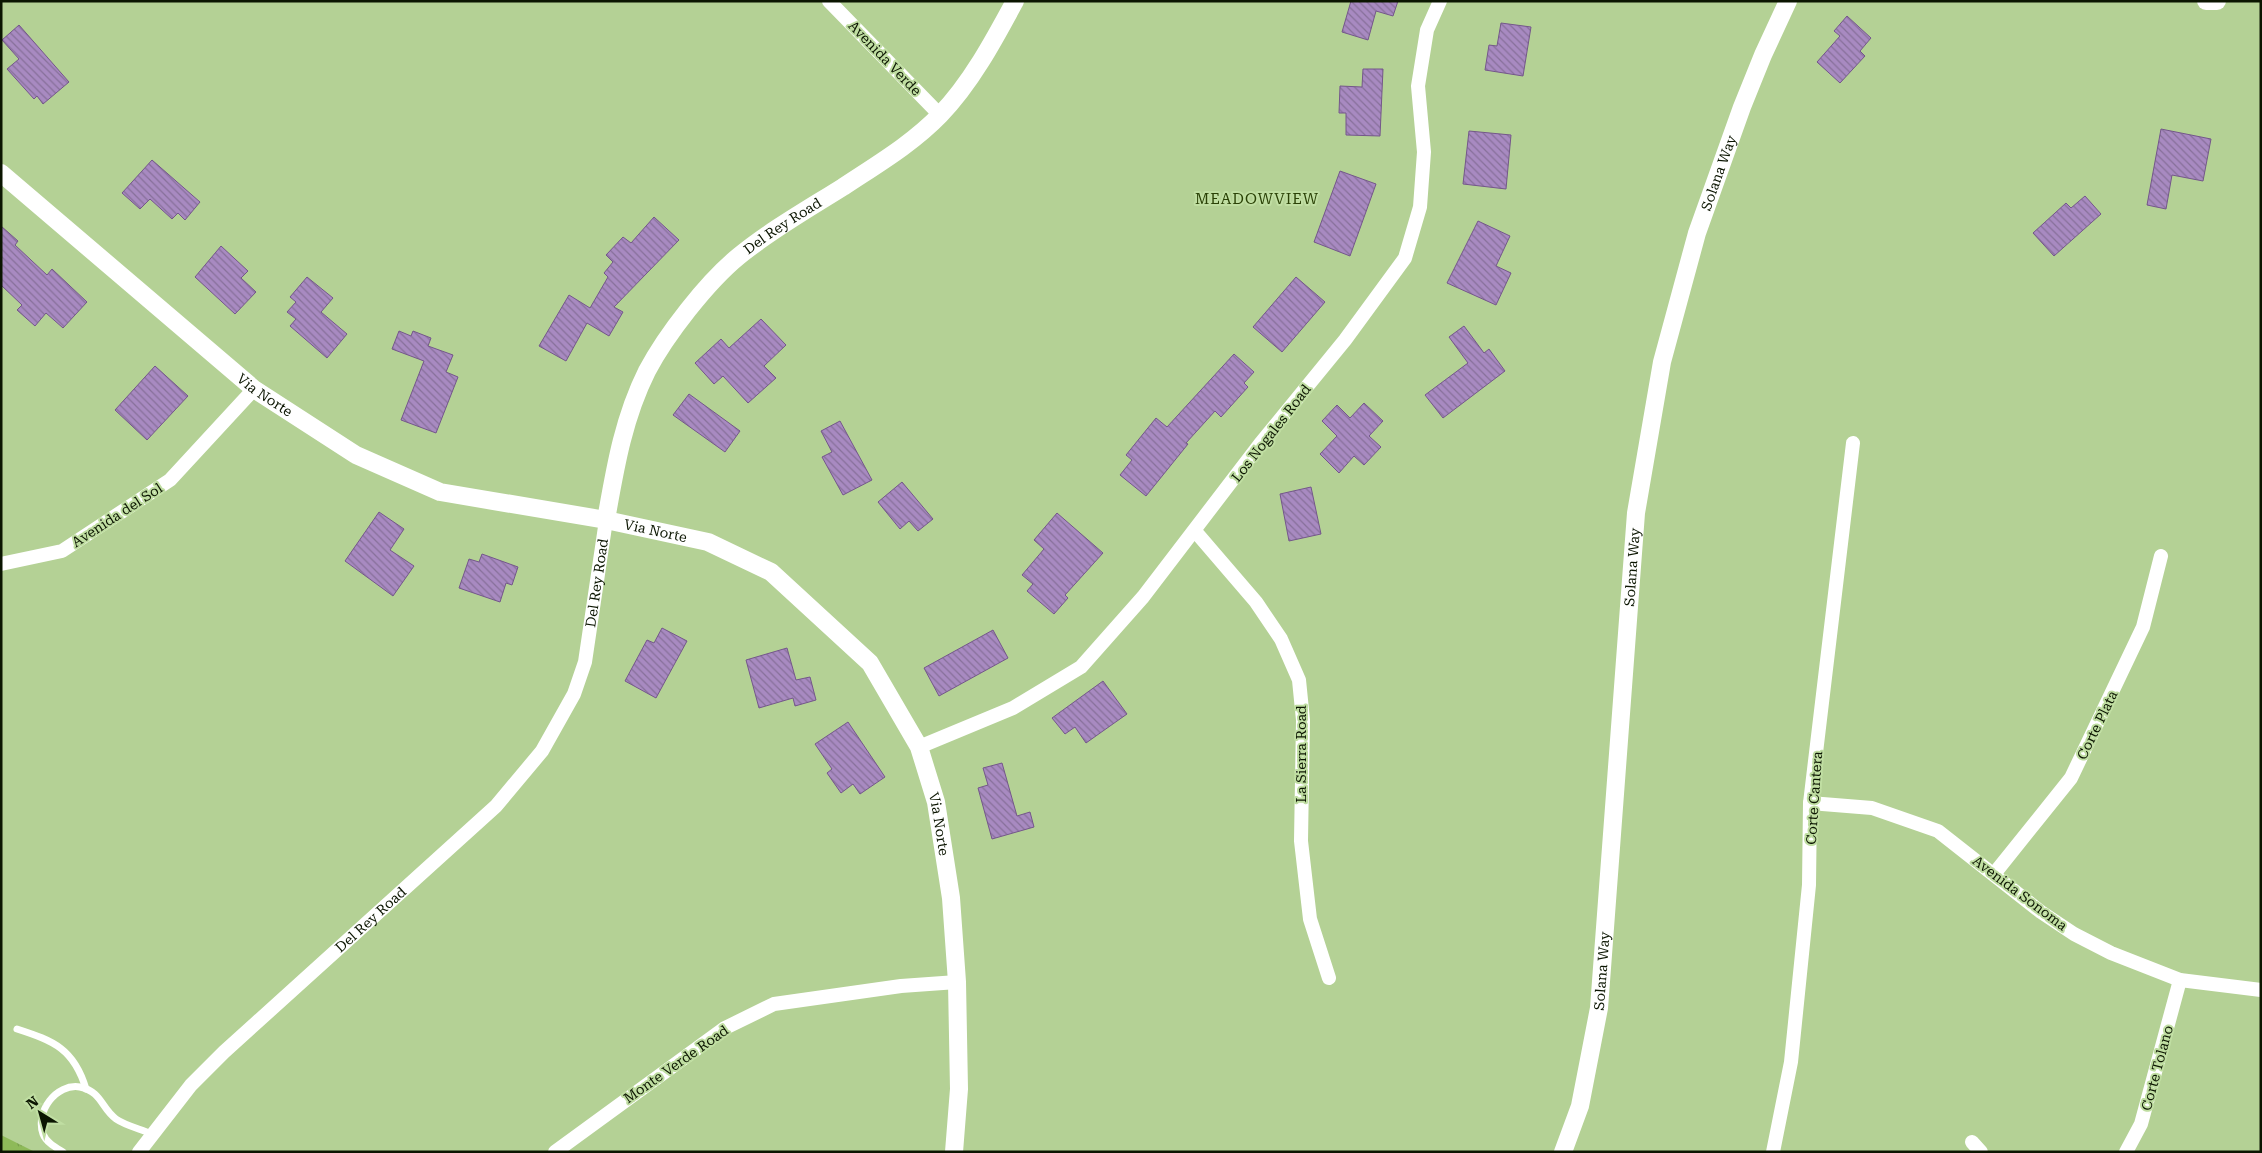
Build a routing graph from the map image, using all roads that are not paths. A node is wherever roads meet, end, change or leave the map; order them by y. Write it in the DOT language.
graph roads {
  1 [pos="829,1"];
  2 [pos="1015,1"];
  3 [pos="1440,1"];
  4 [pos="1788,1"];
  5 [pos="2206,1"];
  6 [pos="2217,1"];
  7 [pos="940,115"];
  8 [pos="1,174"];
  9 [pos="254,389"];
  10 [pos="1853,444"];
  11 [pos="606,520"];
  12 [pos="1195,531"];
  13 [pos="2161,556"];
  14 [pos="1,564"];
  15 [pos="919,747"];
  16 [pos="1810,804"];
  17 [pos="1994,874"];
  18 [pos="1329,978"];
  19 [pos="2180,980"];
  20 [pos="957,982"];
  21 [pos="2261,990"];
  22 [pos="17,1029"];
  23 [pos="86,1089"];
  24 [pos="152,1134"];
  25 [pos="63,1152"];
  26 [pos="139,1152"];
  27 [pos="555,1152"];
  28 [pos="954,1152"];
  29 [pos="1563,1152"];
  30 [pos="1773,1152"];
  31 [pos="2126,1152"];
  1 -- 7 [label="street, Avenida Verde"];
  2 -- 7 [label="street, Del Rey Road"];
  3 -- 12 [label="street, Los Nogales Road"];
  4 -- 29 [label="street, Solana Way"];
  5 -- 6 [label="street"];
  7 -- 11 [label="street, Del Rey Road"];
  8 -- 9 [label="street, Via Norte"];
  9 -- 11 [label="street, Via Norte"];
  9 -- 14 [label="street, Avenida del Sol"];
  10 -- 16 [label="street, Corte Cantera"];
  11 -- 15 [label="street, Via Norte"];
  11 -- 24 [label="street, Del Rey Road"];
  12 -- 15 [label="street, Los Nogales Road"];
  12 -- 18 [label="street, La Sierra Road"];
  13 -- 17 [label="street, Corte Plata"];
  15 -- 20 [label="street, Via Norte"];
  16 -- 17 [label="street, Avenida Sonoma"];
  16 -- 30 [label="street, Corte Cantera"];
  17 -- 19 [label="street, Avenida Sonoma"];
  19 -- 21 [label="street, Avenida Sonoma"];
  19 -- 31 [label="street, Corte Tolano"];
  20 -- 27 [label="street, Monte Verde Road"];
  20 -- 28 [label="street, Via Norte"];
  22 -- 23 [label="lane"];
  23 -- 24 [label="lane"];
  23 -- 25 [label="lane"];
  24 -- 26 [label="street, Del Rey Road"];
}
